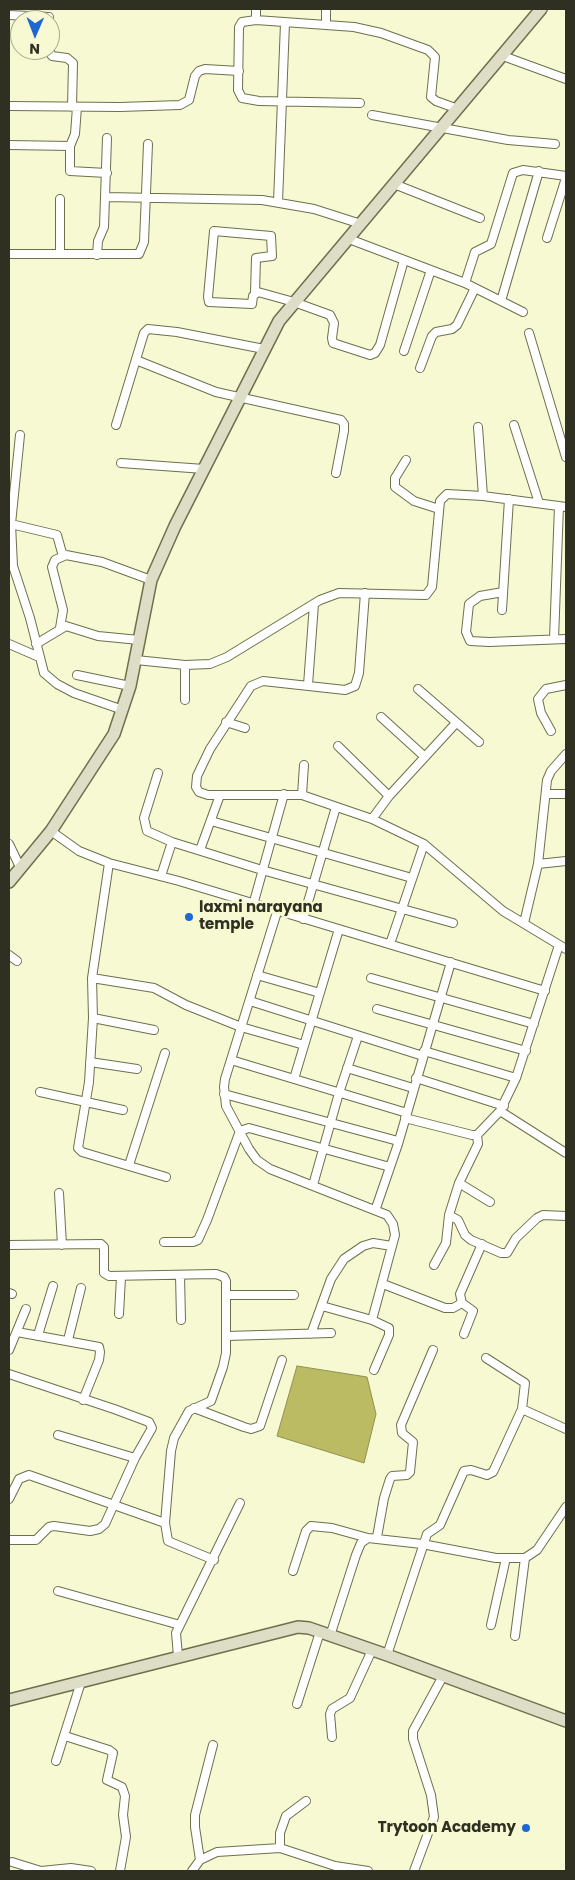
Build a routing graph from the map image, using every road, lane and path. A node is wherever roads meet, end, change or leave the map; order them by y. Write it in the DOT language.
graph roads {
  1 [pos="256,9"];
  2 [pos="326,9"];
  3 [pos="541,9"];
  4 [pos="256,20"];
  5 [pos="285,23"];
  6 [pos="326,24"];
  7 [pos="502,56"];
  8 [pos="60,57"];
  9 [pos="239,71"];
  10 [pos="566,79"];
  11 [pos="282,102"];
  12 [pos="360,103"];
  13 [pos="9,106"];
  14 [pos="74,107"];
  15 [pos="458,109"];
  16 [pos="372,115"];
  17 [pos="443,127"];
  18 [pos="107,138"];
  19 [pos="148,144"];
  20 [pos="554,144"];
  21 [pos="9,146"];
  22 [pos="70,146"];
  23 [pos="539,171"];
  24 [pos="107,173"];
  25 [pos="566,177"];
  26 [pos="394,184"];
  27 [pos="106,197"];
  28 [pos="146,198"];
  29 [pos="60,199"];
  30 [pos="278,202"];
  31 [pos="480,218"];
  32 [pos="361,224"];
  33 [pos="547,238"];
  34 [pos="348,239"];
  35 [pos="9,254"];
  36 [pos="60,254"];
  37 [pos="97,255"];
  38 [pos="404,260"];
  39 [pos="431,270"];
  40 [pos="465,283"];
  41 [pos="475,288"];
  42 [pos="255,293"];
  43 [pos="501,301"];
  44 [pos="294,302"];
  45 [pos="524,312"];
  46 [pos="529,333"];
  47 [pos="264,349"];
  48 [pos="404,351"];
  49 [pos="136,360"];
  50 [pos="420,368"];
  51 [pos="241,398"];
  52 [pos="116,425"];
  53 [pos="514,425"];
  54 [pos="478,427"];
  55 [pos="20,435"];
  56 [pos="566,456"];
  57 [pos="406,460"];
  58 [pos="121,463"];
  59 [pos="204,469"];
  60 [pos="336,473"];
  61 [pos="483,496"];
  62 [pos="509,499"];
  63 [pos="539,503"];
  64 [pos="562,507"];
  65 [pos="439,508"];
  66 [pos="11,524"];
  67 [pos="66,555"];
  68 [pos="11,565"];
  69 [pos="151,580"];
  70 [pos="503,592"];
  71 [pos="365,593"];
  72 [pos="314,604"];
  73 [pos="502,610"];
  74 [pos="60,628"];
  75 [pos="554,639"];
  76 [pos="566,639"];
  77 [pos="139,640"];
  78 [pos="9,644"];
  79 [pos="36,644"];
  80 [pos="39,657"];
  81 [pos="136,660"];
  82 [pos="185,665"];
  83 [pos="77,675"];
  84 [pos="308,685"];
  85 [pos="566,685"];
  86 [pos="130,686"];
  87 [pos="418,690"];
  88 [pos="185,700"];
  89 [pos="123,710"];
  90 [pos="381,717"];
  91 [pos="226,722"];
  92 [pos="456,723"];
  93 [pos="245,728"];
  94 [pos="550,731"];
  95 [pos="479,742"];
  96 [pos="338,746"];
  97 [pos="566,754"];
  98 [pos="425,757"];
  99 [pos="304,765"];
  100 [pos="158,773"];
  101 [pos="284,794"];
  102 [pos="546,794"];
  103 [pos="566,794"];
  104 [pos="220,795"];
  105 [pos="302,795"];
  106 [pos="389,796"];
  107 [pos="336,808"];
  108 [pos="372,819"];
  109 [pos="211,821"];
  110 [pos="50,833"];
  111 [pos="271,836"];
  112 [pos="172,842"];
  113 [pos="9,844"];
  114 [pos="424,844"];
  115 [pos="200,850"];
  116 [pos="324,852"];
  117 [pos="566,860"];
  118 [pos="109,862"];
  119 [pos="538,864"];
  120 [pos="22,865"];
  121 [pos="262,870"];
  122 [pos="161,876"];
  123 [pos="412,878"];
  124 [pos="9,882"];
  125 [pos="314,884"];
  126 [pos="253,905"];
  127 [pos="402,909"];
  128 [pos="277,912"];
  129 [pos="303,919"];
  130 [pos="453,923"];
  131 [pos="524,923"];
  132 [pos="339,929"];
  133 [pos="390,944"];
  134 [pos="563,947"];
  135 [pos="9,955"];
  136 [pos="17,961"];
  137 [pos="451,962"];
  138 [pos="258,975"];
  139 [pos="92,978"];
  140 [pos="371,978"];
  141 [pos="545,991"];
  142 [pos="320,994"];
  143 [pos="440,997"];
  144 [pos="250,1001"];
  145 [pos="378,1009"];
  146 [pos="93,1018"];
  147 [pos="312,1020"];
  148 [pos="534,1024"];
  149 [pos="241,1026"];
  150 [pos="432,1026"];
  151 [pos="154,1030"];
  152 [pos="358,1036"];
  153 [pos="304,1046"];
  154 [pos="526,1051"];
  155 [pos="166,1053"];
  156 [pos="424,1053"];
  157 [pos="232,1060"];
  158 [pos="90,1062"];
  159 [pos="347,1068"];
  160 [pos="137,1069"];
  161 [pos="416,1078"];
  162 [pos="516,1078"];
  163 [pos="294,1079"];
  164 [pos="413,1088"];
  165 [pos="40,1092"];
  166 [pos="339,1093"];
  167 [pos="224,1094"];
  168 [pos="85,1102"];
  169 [pos="502,1108"];
  170 [pos="123,1110"];
  171 [pos="406,1115"];
  172 [pos="331,1122"];
  173 [pos="240,1132"];
  174 [pos="477,1135"];
  175 [pos="398,1141"];
  176 [pos="323,1148"];
  177 [pos="566,1153"];
  178 [pos="129,1165"];
  179 [pos="390,1167"];
  180 [pos="166,1177"];
  181 [pos="459,1183"];
  182 [pos="313,1185"];
  183 [pos="59,1193"];
  184 [pos="490,1202"];
  185 [pos="376,1208"];
  186 [pos="449,1215"];
  187 [pos="566,1216"];
  188 [pos="164,1242"];
  189 [pos="482,1244"];
  190 [pos="9,1245"];
  191 [pos="62,1245"];
  192 [pos="392,1246"];
  193 [pos="434,1265"];
  194 [pos="180,1275"];
  195 [pos="121,1277"];
  196 [pos="384,1284"];
  197 [pos="53,1286"];
  198 [pos="81,1288"];
  199 [pos="226,1295"];
  200 [pos="294,1295"];
  201 [pos="462,1303"];
  202 [pos="322,1306"];
  203 [pos="26,1309"];
  204 [pos="120,1314"];
  205 [pos="181,1320"];
  206 [pos="372,1320"];
  207 [pos="17,1332"];
  208 [pos="330,1333"];
  209 [pos="311,1334"];
  210 [pos="464,1334"];
  211 [pos="38,1335"];
  212 [pos="226,1336"];
  213 [pos="68,1340"];
  214 [pos="9,1350"];
  215 [pos="433,1350"];
  216 [pos="486,1358"];
  217 [pos="282,1360"];
  218 [pos="374,1370"];
  219 [pos="9,1374"];
  220 [pos="83,1400"];
  221 [pos="194,1408"];
  222 [pos="522,1409"];
  223 [pos="566,1429"];
  224 [pos="58,1435"];
  225 [pos="135,1458"];
  226 [pos="9,1499"];
  227 [pos="240,1503"];
  228 [pos="114,1504"];
  229 [pos="566,1507"];
  230 [pos="165,1523"];
  231 [pos="377,1537"];
  232 [pos="368,1538"];
  233 [pos="9,1540"];
  234 [pos="422,1544"];
  235 [pos="506,1558"];
  236 [pos="525,1558"];
  237 [pos="214,1560"];
  238 [pos="293,1571"];
  239 [pos="58,1591"];
  240 [pos="180,1625"];
  241 [pos="491,1625"];
  242 [pos="325,1634"];
  243 [pos="515,1636"];
  244 [pos="372,1650"];
  245 [pos="387,1655"];
  246 [pos="178,1656"];
  247 [pos="443,1676"];
  248 [pos="81,1682"];
  249 [pos="9,1700"];
  250 [pos="297,1704"];
  251 [pos="566,1721"];
  252 [pos="66,1736"];
  253 [pos="332,1737"];
  254 [pos="213,1745"];
  255 [pos="56,1761"];
  256 [pos="306,1801"];
  257 [pos="280,1848"];
  258 [pos="200,1860"];
  259 [pos="12,1862"];
  260 [pos="334,1868"];
  261 [pos="90,1871"];
  262 [pos="120,1871"];
  263 [pos="192,1871"];
  264 [pos="368,1871"];
  265 [pos="414,1871"];
  1 -- 4 [label="street"];
  2 -- 6 [label="street"];
  3 -- 7 [label="street"];
  4 -- 5 [label="street"];
  4 -- 9 [label="street"];
  5 -- 6 [label="street"];
  5 -- 11 [label="street"];
  6 -- 15 [label="street"];
  7 -- 10 [label="street"];
  7 -- 15 [label="street"];
  8 -- 14 [label="street"];
  9 -- 11 [label="street"];
  9 -- 14 [label="street"];
  11 -- 12 [label="street"];
  11 -- 30 [label="street"];
  13 -- 14 [label="street"];
  14 -- 22 [label="street"];
  15 -- 17 [label="street"];
  16 -- 17 [label="street"];
  17 -- 20 [label="street"];
  17 -- 26 [label="street"];
  18 -- 24 [label="street"];
  19 -- 28 [label="street"];
  21 -- 22 [label="street"];
  22 -- 24 [label="street"];
  23 -- 25 [label="street"];
  23 -- 40 [label="street"];
  23 -- 43 [label="street"];
  24 -- 27 [label="street"];
  25 -- 33 [label="street"];
  26 -- 31 [label="street"];
  26 -- 32 [label="street"];
  27 -- 28 [label="street"];
  27 -- 37 [label="street"];
  28 -- 30 [label="street"];
  28 -- 37 [label="street"];
  29 -- 36 [label="street"];
  30 -- 32 [label="street"];
  32 -- 34 [label="street"];
  34 -- 38 [label="street"];
  34 -- 44 [label="street"];
  35 -- 36 [label="street"];
  36 -- 37 [label="street"];
  38 -- 39 [label="street"];
  38 -- 44 [label="street"];
  39 -- 40 [label="street"];
  39 -- 48 [label="street"];
  40 -- 41 [label="street"];
  41 -- 43 [label="street"];
  41 -- 50 [label="street"];
  42 -- 42 [label="street"];
  42 -- 44 [label="street"];
  43 -- 45 [label="street"];
  44 -- 47 [label="street"];
  46 -- 56 [label="street"];
  47 -- 49 [label="street"];
  47 -- 51 [label="street"];
  49 -- 51 [label="street"];
  49 -- 52 [label="street"];
  51 -- 59 [label="street"];
  51 -- 60 [label="street"];
  53 -- 63 [label="street"];
  54 -- 61 [label="street"];
  55 -- 66 [label="street"];
  57 -- 65 [label="street"];
  58 -- 59 [label="street"];
  59 -- 69 [label="street"];
  61 -- 62 [label="street"];
  61 -- 65 [label="street"];
  62 -- 63 [label="street"];
  62 -- 70 [label="street"];
  63 -- 64 [label="street"];
  64 -- 75 [label="street"];
  65 -- 71 [label="street"];
  66 -- 67 [label="street"];
  66 -- 68 [label="street"];
  67 -- 69 [label="street"];
  67 -- 74 [label="street"];
  68 -- 79 [label="street"];
  69 -- 77 [label="street"];
  70 -- 73 [label="street"];
  70 -- 75 [label="street"];
  71 -- 72 [label="street"];
  71 -- 84 [label="street"];
  72 -- 82 [label="street"];
  72 -- 84 [label="street"];
  74 -- 77 [label="street"];
  74 -- 79 [label="street"];
  75 -- 76 [label="street"];
  77 -- 81 [label="street"];
  78 -- 80 [label="street"];
  79 -- 80 [label="street"];
  80 -- 89 [label="street"];
  81 -- 82 [label="street"];
  81 -- 86 [label="street"];
  82 -- 88 [label="street"];
  83 -- 86 [label="street"];
  84 -- 91 [label="street"];
  85 -- 94 [label="street"];
  86 -- 89 [label="street"];
  87 -- 92 [label="street"];
  89 -- 110 [label="street"];
  90 -- 98 [label="street"];
  91 -- 93 [label="street"];
  91 -- 104 [label="street"];
  92 -- 95 [label="street"];
  92 -- 98 [label="street"];
  96 -- 106 [label="street"];
  97 -- 102 [label="street"];
  98 -- 106 [label="street"];
  99 -- 105 [label="street"];
  100 -- 112 [label="street"];
  101 -- 104 [label="street"];
  101 -- 105 [label="street"];
  101 -- 111 [label="street"];
  102 -- 103 [label="street"];
  102 -- 119 [label="street"];
  104 -- 109 [label="street"];
  105 -- 107 [label="street"];
  106 -- 108 [label="street"];
  107 -- 108 [label="street"];
  107 -- 116 [label="street"];
  108 -- 114 [label="street"];
  109 -- 111 [label="street"];
  109 -- 115 [label="street"];
  110 -- 118 [label="street"];
  110 -- 120 [label="street"];
  111 -- 116 [label="street"];
  111 -- 121 [label="street"];
  112 -- 115 [label="street"];
  112 -- 122 [label="street"];
  113 -- 120 [label="street"];
  114 -- 123 [label="street"];
  114 -- 131 [label="street"];
  115 -- 121 [label="street"];
  116 -- 123 [label="street"];
  116 -- 125 [label="street"];
  117 -- 119 [label="street"];
  118 -- 122 [label="street"];
  118 -- 139 [label="street"];
  119 -- 131 [label="street"];
  120 -- 124 [label="street"];
  121 -- 125 [label="street"];
  121 -- 126 [label="street"];
  122 -- 126 [label="street"];
  123 -- 127 [label="street"];
  125 -- 127 [label="street"];
  125 -- 129 [label="street"];
  126 -- 128 [label="street"];
  127 -- 130 [label="street"];
  127 -- 133 [label="street"];
  128 -- 129 [label="street"];
  128 -- 138 [label="street"];
  129 -- 132 [label="street"];
  131 -- 134 [label="street"];
  132 -- 133 [label="street"];
  132 -- 142 [label="street"];
  133 -- 137 [label="street"];
  134 -- 141 [label="street"];
  135 -- 136 [label="street"];
  137 -- 141 [label="street"];
  137 -- 143 [label="street"];
  138 -- 142 [label="street"];
  138 -- 144 [label="street"];
  139 -- 146 [label="street"];
  139 -- 149 [label="street"];
  140 -- 143 [label="street"];
  141 -- 148 [label="street"];
  142 -- 147 [label="street"];
  143 -- 148 [label="street"];
  143 -- 150 [label="street"];
  144 -- 147 [label="street"];
  144 -- 149 [label="street"];
  145 -- 150 [label="street"];
  146 -- 151 [label="street"];
  146 -- 158 [label="street"];
  147 -- 152 [label="street"];
  147 -- 153 [label="street"];
  148 -- 154 [label="street"];
  149 -- 153 [label="street"];
  149 -- 157 [label="street"];
  150 -- 154 [label="street"];
  150 -- 156 [label="street"];
  152 -- 156 [label="street"];
  152 -- 159 [label="street"];
  153 -- 163 [label="street"];
  154 -- 162 [label="street"];
  155 -- 178 [label="street"];
  156 -- 161 [label="street"];
  156 -- 162 [label="street"];
  157 -- 163 [label="street"];
  157 -- 167 [label="street"];
  158 -- 160 [label="street"];
  158 -- 168 [label="street"];
  159 -- 164 [label="street"];
  159 -- 166 [label="street"];
  161 -- 164 [label="street"];
  161 -- 169 [label="street"];
  162 -- 169 [label="street"];
  163 -- 166 [label="street"];
  164 -- 171 [label="street"];
  165 -- 168 [label="street"];
  166 -- 171 [label="street"];
  166 -- 172 [label="street"];
  167 -- 172 [label="street"];
  167 -- 173 [label="street"];
  168 -- 170 [label="street"];
  168 -- 178 [label="street"];
  169 -- 174 [label="street"];
  169 -- 177 [label="street"];
  171 -- 174 [label="street"];
  171 -- 175 [label="street"];
  172 -- 175 [label="street"];
  172 -- 176 [label="street"];
  173 -- 176 [label="street"];
  173 -- 182 [label="street"];
  173 -- 188 [label="street"];
  174 -- 181 [label="street"];
  175 -- 179 [label="street"];
  176 -- 179 [label="street"];
  176 -- 182 [label="street"];
  178 -- 180 [label="street"];
  179 -- 185 [label="street"];
  181 -- 184 [label="street"];
  181 -- 186 [label="street"];
  182 -- 185 [label="street"];
  183 -- 191 [label="street"];
  185 -- 192 [label="street"];
  186 -- 189 [label="street"];
  186 -- 193 [label="street"];
  187 -- 189 [label="street"];
  189 -- 201 [label="street"];
  190 -- 191 [label="street"];
  191 -- 195 [label="street"];
  192 -- 196 [label="street"];
  192 -- 202 [label="street"];
  194 -- 195 [label="street"];
  194 -- 199 [label="street"];
  194 -- 205 [label="street"];
  195 -- 204 [label="street"];
  196 -- 201 [label="street"];
  196 -- 206 [label="street"];
  197 -- 211 [label="street"];
  198 -- 213 [label="street"];
  199 -- 200 [label="street"];
  199 -- 212 [label="street"];
  201 -- 210 [label="street"];
  202 -- 206 [label="street"];
  202 -- 209 [label="street"];
  203 -- 207 [label="street"];
  206 -- 218 [label="street"];
  207 -- 211 [label="street"];
  207 -- 214 [label="street"];
  208 -- 209 [label="street"];
  209 -- 212 [label="street"];
  211 -- 213 [label="street"];
  212 -- 221 [label="street"];
  213 -- 220 [label="street"];
  215 -- 231 [label="street"];
  216 -- 222 [label="street"];
  217 -- 221 [label="street"];
  219 -- 220 [label="street"];
  220 -- 225 [label="street"];
  221 -- 230 [label="street"];
  222 -- 223 [label="street"];
  222 -- 234 [label="street"];
  224 -- 225 [label="street"];
  225 -- 228 [label="street"];
  226 -- 228 [label="street"];
  227 -- 237 [label="street"];
  228 -- 230 [label="street"];
  228 -- 233 [label="street"];
  229 -- 236 [label="street"];
  230 -- 237 [label="street"];
  231 -- 232 [label="street"];
  231 -- 234 [label="street"];
  232 -- 238 [label="street"];
  232 -- 242 [label="street"];
  234 -- 235 [label="street"];
  234 -- 245 [label="street"];
  235 -- 236 [label="street"];
  235 -- 241 [label="street"];
  236 -- 243 [label="street"];
  237 -- 240 [label="street"];
  239 -- 240 [label="street"];
  240 -- 246 [label="street"];
  242 -- 244 [label="street"];
  242 -- 246 [label="street"];
  242 -- 250 [label="street"];
  244 -- 245 [label="street"];
  244 -- 253 [label="street"];
  245 -- 247 [label="street"];
  246 -- 248 [label="street"];
  247 -- 251 [label="street"];
  247 -- 265 [label="street"];
  248 -- 249 [label="street"];
  248 -- 252 [label="street"];
  252 -- 255 [label="street"];
  252 -- 262 [label="street"];
  254 -- 258 [label="street"];
  256 -- 257 [label="street"];
  257 -- 258 [label="street"];
  257 -- 260 [label="street"];
  258 -- 263 [label="street"];
  259 -- 261 [label="street"];
  260 -- 264 [label="street"];
}
